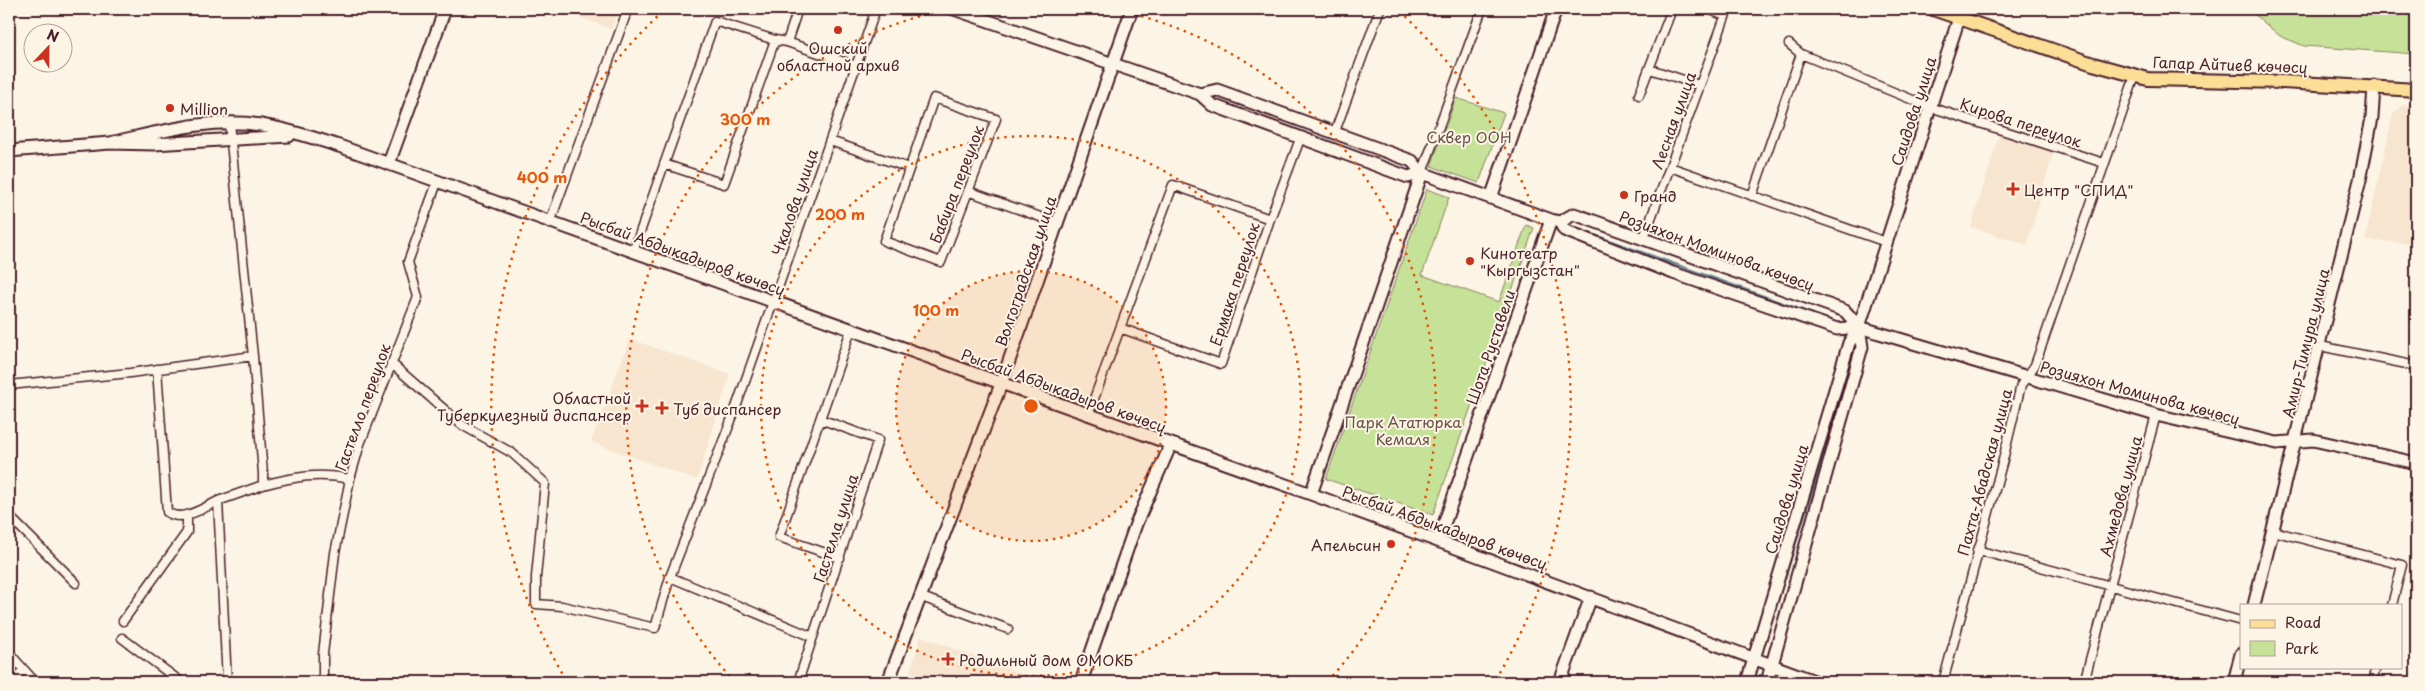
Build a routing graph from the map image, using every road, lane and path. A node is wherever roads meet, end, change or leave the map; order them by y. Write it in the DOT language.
graph roads {
  1 [pos="445,9"];
  2 [pos="628,9"];
  3 [pos="798,9"];
  4 [pos="876,9"];
  5 [pos="954,9"];
  6 [pos="1132,9"];
  7 [pos="1380,9"];
  8 [pos="1482,9"];
  9 [pos="1556,9"];
  10 [pos="1672,9"];
  11 [pos="1708,9"];
  12 [pos="1933,9"];
  13 [pos="970,11"];
  14 [pos="1727,12"];
  15 [pos="1959,18"];
  16 [pos="776,40"];
  17 [pos="787,42"];
  18 [pos="1789,44"];
  19 [pos="1801,54"];
  20 [pos="1113,65"];
  21 [pos="856,66"];
  22 [pos="1650,69"];
  23 [pos="2135,76"];
  24 [pos="1699,86"];
  25 [pos="2374,86"];
  26 [pos="2416,90"];
  27 [pos="1200,94"];
  28 [pos="1639,95"];
  29 [pos="1930,107"];
  30 [pos="229,123"];
  31 [pos="1334,134"];
  32 [pos="298,135"];
  33 [pos="230,139"];
  34 [pos="1300,139"];
  35 [pos="830,141"];
  36 [pos="110,143"];
  37 [pos="9,151"];
  38 [pos="389,163"];
  39 [pos="2104,163"];
  40 [pos="664,164"];
  41 [pos="1670,167"];
  42 [pos="909,168"];
  43 [pos="1422,173"];
  44 [pos="438,180"];
  45 [pos="968,191"];
  46 [pos="1752,196"];
  47 [pos="1491,198"];
  48 [pos="1270,219"];
  49 [pos="1555,221"];
  50 [pos="550,222"];
  51 [pos="1057,223"];
  52 [pos="1643,240"];
  53 [pos="1886,242"];
  54 [pos="634,252"];
  55 [pos="773,301"];
  56 [pos="1859,327"];
  57 [pos="1120,328"];
  58 [pos="851,330"];
  59 [pos="2320,346"];
  60 [pos="253,356"];
  61 [pos="391,363"];
  62 [pos="2416,366"];
  63 [pos="157,369"];
  64 [pos="2027,377"];
  65 [pos="1002,384"];
  66 [pos="9,385"];
  67 [pos="1088,415"];
  68 [pos="2156,415"];
  69 [pos="820,419"];
  70 [pos="2296,440"];
  71 [pos="1172,444"];
  72 [pos="2416,463"];
  73 [pos="350,479"];
  74 [pos="263,485"];
  75 [pos="1311,494"];
  76 [pos="218,501"];
  77 [pos="187,515"];
  78 [pos="9,516"];
  79 [pos="2273,531"];
  80 [pos="1438,541"];
  81 [pos="1977,550"];
  82 [pos="840,558"];
  83 [pos="670,577"];
  84 [pos="76,583"];
  85 [pos="2111,585"];
  86 [pos="919,596"];
  87 [pos="1591,597"];
  88 [pos="2254,604"];
  89 [pos="2392,604"];
  90 [pos="123,621"];
  91 [pos="2240,621"];
  92 [pos="1008,628"];
  93 [pos="813,637"];
  94 [pos="122,638"];
  95 [pos="9,653"];
  96 [pos="1754,658"];
  97 [pos="2240,658"];
  98 [pos="1772,664"];
  99 [pos="2376,668"];
  100 [pos="23,670"];
  101 [pos="13,682"];
  102 [pos="35,682"];
  103 [pos="181,682"];
  104 [pos="227,682"];
  105 [pos="323,682"];
  106 [pos="798,682"];
  107 [pos="888,682"];
  108 [pos="1082,682"];
  109 [pos="1560,682"];
  110 [pos="1747,682"];
  111 [pos="1767,682"];
  112 [pos="1817,682"];
  113 [pos="1943,682"];
  114 [pos="2084,682"];
  115 [pos="2234,682"];
  116 [pos="2372,682"];
  1 -- 38 [label="street"];
  2 -- 50 [label="street"];
  3 -- 17 [label="street"];
  4 -- 21 [label="street, Чкалова улица"];
  5 -- 13 [label="street, Розияхон Моминова көчөсү"];
  6 -- 20 [label="street, Волгоградская улица"];
  7 -- 31 [label="street"];
  8 -- 43 [label="street"];
  9 -- 47 [label="street"];
  10 -- 22 [label="street"];
  11 -- 14 [label="street"];
  12 -- 15 [label="main road, Гапар Айтиев көчөсү"];
  13 -- 20 [label="street, Розияхон Моминова көчөсү"];
  14 -- 24 [label="street, Лесная улица"];
  15 -- 23 [label="main road, Гапар Айтиев көчөсү"];
  15 -- 29 [label="street, Саидова улица"];
  16 -- 17 [label="street"];
  16 -- 40 [label="street"];
  16 -- 40 [label="street"];
  17 -- 21 [label="street"];
  18 -- 19 [label="street, Кирова переулок"];
  19 -- 29 [label="street, Кирова переулок"];
  19 -- 46 [label="street"];
  20 -- 27 [label="street, Розияхон Моминова көчөсү"];
  20 -- 51 [label="street, Волгоградская улица"];
  21 -- 35 [label="street, Чкалова улица"];
  22 -- 24 [label="street"];
  22 -- 28 [label="street"];
  23 -- 25 [label="main road, Гапар Айтиев көчөсү"];
  23 -- 39 [label="street, Пахта-Абадская улица"];
  24 -- 41 [label="street, Лесная улица"];
  25 -- 26 [label="main road, Гапар Айтиев көчөсү"];
  25 -- 59 [label="street, Амир-Тимура улица"];
  27 -- 31 [label="street, Розияхон Моминова көчөсү"];
  27 -- 34 [label="street, Розияхон Моминова көчөсү"];
  29 -- 39 [label="street, Кирова переулок"];
  29 -- 53 [label="street, Саидова улица"];
  30 -- 32 [label="street, Рысбай Абдыкадыров көчөсү"];
  30 -- 33 [label="street"];
  30 -- 36 [label="street, Рысбай Абдыкадыров көчөсү"];
  31 -- 43 [label="street, Розияхон Моминова көчөсү"];
  32 -- 33 [label="street, Рысбай Абдыкадыров көчөсү"];
  32 -- 38 [label="street, Рысбай Абдыкадыров көчөсү"];
  33 -- 36 [label="street, Рысбай Абдыкадыров көчөсү"];
  33 -- 60 [label="street"];
  34 -- 43 [label="street, Розияхон Моминова көчөсү"];
  34 -- 48 [label="street, Ермака переулок"];
  35 -- 42 [label="street"];
  35 -- 55 [label="street, Чкалова улица"];
  36 -- 37 [label="street, Рысбай Абдыкадыров көчөсү"];
  38 -- 44 [label="street, Рысбай Абдыкадыров көчөсү"];
  39 -- 64 [label="street, Пахта-Абадская улица"];
  40 -- 54 [label="street"];
  41 -- 46 [label="street"];
  41 -- 52 [label="street, Лесная улица"];
  42 -- 45 [label="street, Бабира переулок"];
  42 -- 45 [label="street, Бабира переулок"];
  43 -- 47 [label="street, Розияхон Моминова көчөсү"];
  43 -- 75 [label="street"];
  44 -- 50 [label="street, Рысбай Абдыкадыров көчөсү"];
  44 -- 61 [label="street, Гастелло переулок"];
  45 -- 51 [label="street"];
  46 -- 53 [label="street"];
  47 -- 49 [label="street, Розияхон Моминова көчөсү"];
  48 -- 57 [label="street"];
  48 -- 57 [label="street, Ермака переулок"];
  49 -- 52 [label="street, Розияхон Моминова көчөсү"];
  49 -- 56 [label="street, Розияхон Моминова көчөсү"];
  49 -- 80 [label="street, Шота Руставели"];
  50 -- 54 [label="street, Рысбай Абдыкадыров көчөсү"];
  51 -- 65 [label="street, Волгоградская улица"];
  52 -- 56 [label="street, Розияхон Моминова көчөсү"];
  53 -- 56 [label="street, Саидова улица"];
  54 -- 55 [label="street, Рысбай Абдыкадыров көчөсү"];
  55 -- 58 [label="street, Рысбай Абдыкадыров көчөсү"];
  55 -- 83 [label="street, Чкалова улица"];
  56 -- 64 [label="street, Розияхон Моминова көчөсү"];
  56 -- 96 [label="street, Саидова улица"];
  56 -- 98 [label="street, Саидова улица"];
  57 -- 67 [label="street"];
  58 -- 65 [label="street, Рысбай Абдыкадыров көчөсү"];
  58 -- 69 [label="street"];
  59 -- 62 [label="street"];
  59 -- 70 [label="street, Амир-Тимура улица"];
  60 -- 63 [label="street"];
  60 -- 74 [label="street"];
  61 -- 73 [label="street, Гастелло переулок"];
  61 -- 83 [label="street, Чкалова улица"];
  63 -- 66 [label="street"];
  63 -- 77 [label="street"];
  64 -- 68 [label="street, Розияхон Моминова көчөсү"];
  64 -- 81 [label="street, Пахта-Абадская улица"];
  65 -- 67 [label="street, Рысбай Абдыкадыров көчөсү"];
  65 -- 86 [label="street, Волгоградская улица"];
  67 -- 71 [label="street, Рысбай Абдыкадыров көчөсү"];
  68 -- 70 [label="street, Розияхон Моминова көчөсү"];
  68 -- 85 [label="street, Ахмедова улица"];
  69 -- 82 [label="street, Гастелла улица"];
  69 -- 82 [label="street"];
  70 -- 72 [label="street, Розияхон Моминова көчөсү"];
  70 -- 79 [label="street, Амир-Тимура улица"];
  71 -- 75 [label="street, Рысбай Абдыкадыров көчөсү"];
  71 -- 108 [label="street"];
  73 -- 74 [label="street"];
  73 -- 105 [label="street, Гастелло переулок"];
  74 -- 76 [label="street"];
  75 -- 80 [label="street, Рысбай Абдыкадыров көчөсү"];
  76 -- 77 [label="street"];
  76 -- 104 [label="street"];
  77 -- 90 [label="street"];
  78 -- 84 [label="street"];
  79 -- 88 [label="street, Амир-Тимура улица"];
  79 -- 89 [label="street"];
  80 -- 87 [label="street, Рысбай Абдыкадыров көчөсү"];
  81 -- 85 [label="street"];
  81 -- 113 [label="street, Пахта-Абадская улица"];
  82 -- 93 [label="street, Гастелла улица"];
  83 -- 93 [label="street"];
  85 -- 91 [label="street"];
  85 -- 114 [label="street, Ахмедова улица"];
  86 -- 92 [label="street"];
  86 -- 107 [label="street, Волгоградская улица"];
  87 -- 96 [label="street, Рысбай Абдыкадыров көчөсү"];
  87 -- 109 [label="street"];
  93 -- 106 [label="street, Гастелла улица"];
  94 -- 103 [label="street"];
  95 -- 100 [label="street"];
  96 -- 98 [label="street, Рысбай Абдыкадыров көчөсү"];
  96 -- 110 [label="street, Саидова улица"];
  97 -- 115 [label="street"];
  98 -- 111 [label="street, Саидова улица"];
  98 -- 112 [label="street, Рысбай Абдыкадыров көчөсү"];
  99 -- 116 [label="street"];
  100 -- 101 [label="street"];
  100 -- 102 [label="street"];
}
